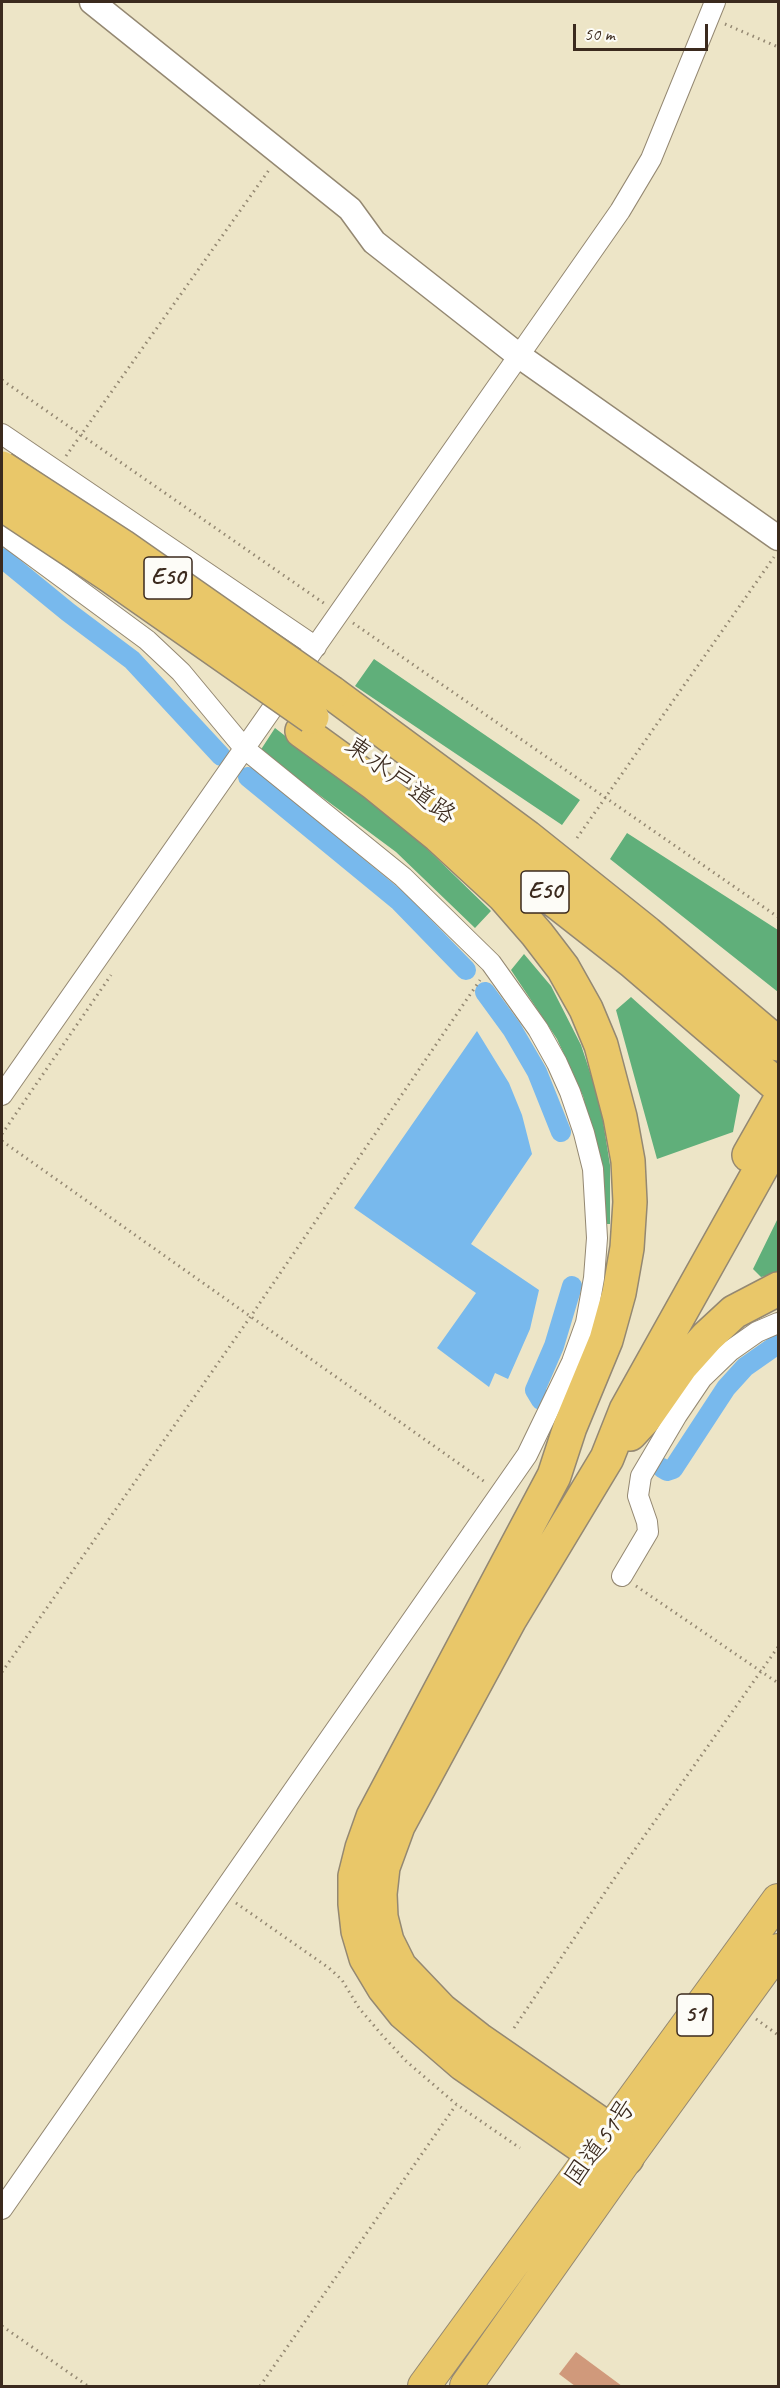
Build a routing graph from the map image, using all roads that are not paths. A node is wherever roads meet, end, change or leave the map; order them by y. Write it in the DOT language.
graph roads {
  1 [pos="92,2"];
  2 [pos="713,10"];
  3 [pos="518,355"];
  4 [pos="2,434"];
  5 [pos="2,468"];
  6 [pos="2,504"];
  7 [pos="2,533"];
  8 [pos="778,538"];
  9 [pos="315,646"];
  10 [pos="315,714"];
  11 [pos="245,749"];
  12 [pos="467,792"];
  13 [pos="778,1016"];
  14 [pos="778,1044"];
  15 [pos="775,1089"];
  16 [pos="2,1095"];
  17 [pos="778,1137"];
  18 [pos="778,1289"];
  19 [pos="778,1323"];
  20 [pos="607,1458"];
  21 [pos="554,1476"];
  22 [pos="622,1576"];
  23 [pos="778,1900"];
  24 [pos="778,1950"];
  25 [pos="610,2148"];
  26 [pos="2,2209"];
  27 [pos="424,2386"];
  28 [pos="466,2386"];
  1 -- 3 [label="street"];
  2 -- 3 [label="street"];
  3 -- 8 [label="street"];
  3 -- 9 [label="street"];
  4 -- 9 [label="street"];
  5 -- 10 [label="highway, 東水戸道路 / E50, bridge"];
  6 -- 10 [label="highway, E50, bridge"];
  7 -- 11 [label="street"];
  9 -- 11 [label="street"];
  10 -- 12 [label="highway, 東水戸道路 / E50"];
  10 -- 15 [label="highway, 東水戸道路 / E50"];
  10 -- 21 [label="highway"];
  11 -- 16 [label="street"];
  11 -- 26 [label="street"];
  12 -- 13 [label="highway"];
  12 -- 14 [label="highway, 東水戸道路 / E50"];
  15 -- 21 [label="highway"];
  17 -- 20 [label="highway"];
  18 -- 20 [label="highway"];
  19 -- 22 [label="street"];
  20 -- 25 [label="highway"];
  21 -- 25 [label="highway"];
  23 -- 25 [label="highway, 国道51号 / 51"];
  24 -- 25 [label="highway, 国道51号 / 51"];
  25 -- 27 [label="highway, 国道51号 / 51"];
  25 -- 28 [label="highway, 国道51号 / 51"];
}
